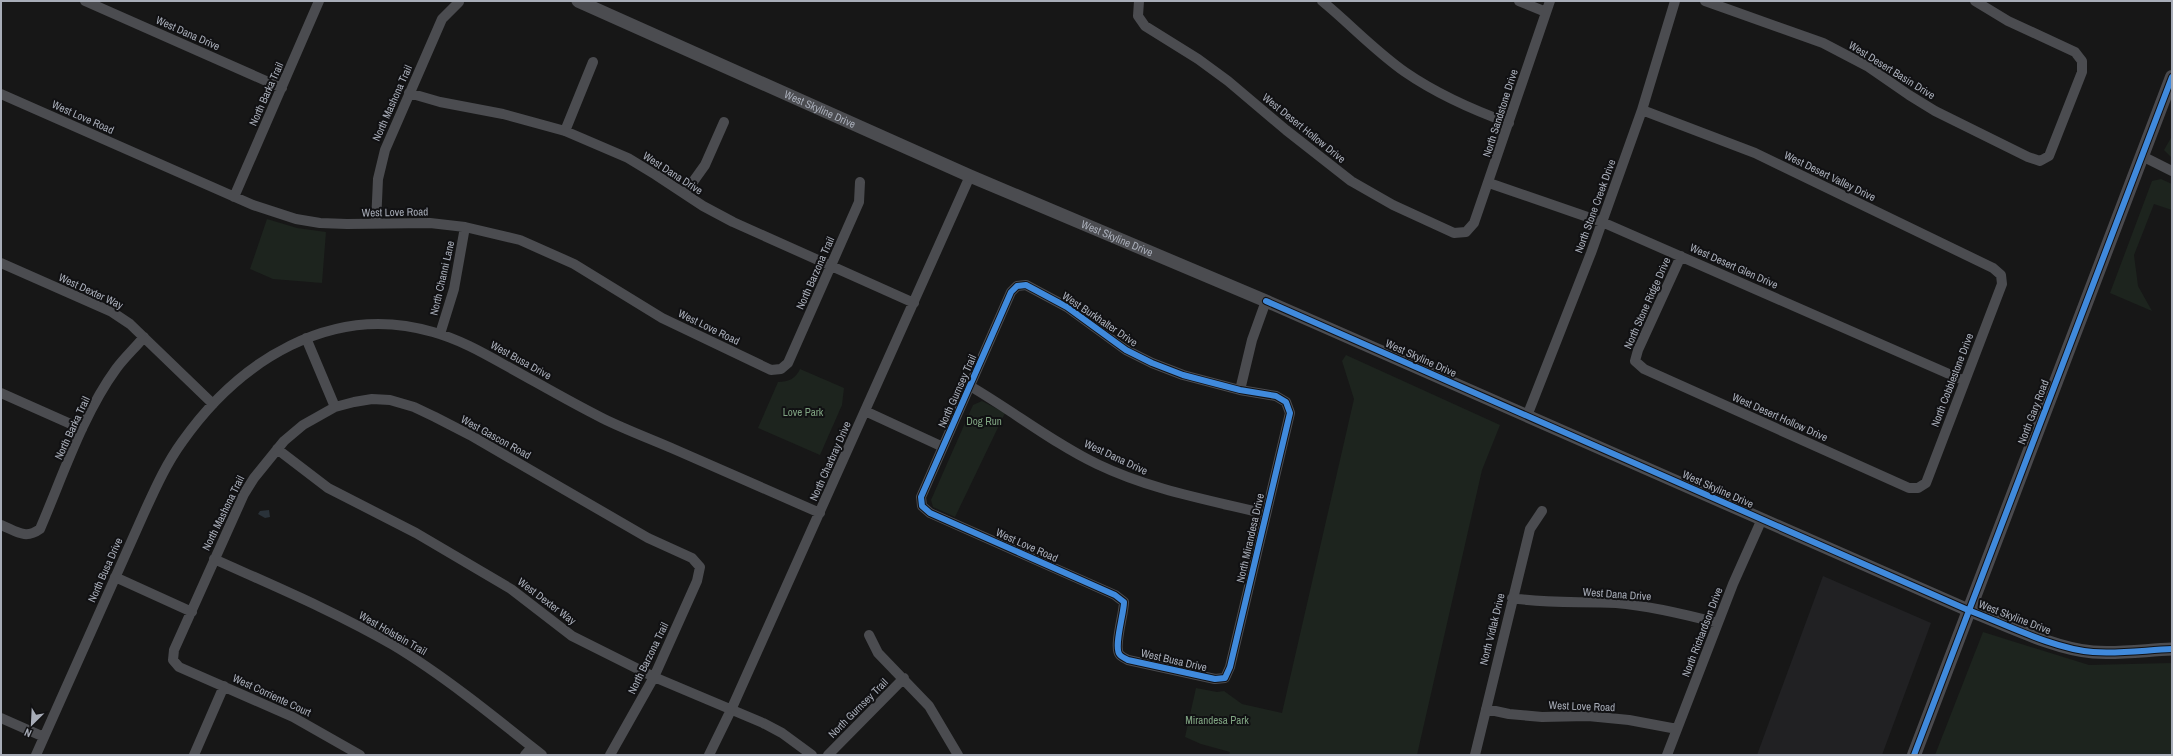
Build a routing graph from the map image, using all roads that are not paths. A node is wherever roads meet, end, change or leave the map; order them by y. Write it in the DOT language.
graph roads {
  1 [pos="85,1"];
  2 [pos="320,1"];
  3 [pos="578,1"];
  4 [pos="1139,1"];
  5 [pos="1322,1"];
  6 [pos="1520,1"];
  7 [pos="1550,1"];
  8 [pos="1675,1"];
  9 [pos="1705,1"];
  10 [pos="1975,1"];
  11 [pos="459,2"];
  12 [pos="1546,12"];
  13 [pos="593,62"];
  14 [pos="2172,77"];
  15 [pos="282,88"];
  16 [pos="410,93"];
  17 [pos="1,94"];
  18 [pos="1642,110"];
  19 [pos="724,122"];
  20 [pos="1509,124"];
  21 [pos="565,131"];
  22 [pos="2142,156"];
  23 [pos="2172,171"];
  24 [pos="970,176"];
  25 [pos="860,182"];
  26 [pos="1489,182"];
  27 [pos="685,193"];
  28 [pos="234,197"];
  29 [pos="1602,222"];
  30 [pos="376,224"];
  31 [pos="465,227"];
  32 [pos="1469,230"];
  33 [pos="1681,256"];
  34 [pos="1,262"];
  35 [pos="832,266"];
  36 [pos="2002,275"];
  37 [pos="1017,286"];
  38 [pos="1266,301"];
  39 [pos="914,303"];
  40 [pos="440,334"];
  41 [pos="144,337"];
  42 [pos="306,338"];
  43 [pos="1635,361"];
  44 [pos="781,369"];
  45 [pos="1965,381"];
  46 [pos="970,386"];
  47 [pos="1240,390"];
  48 [pos="1,393"];
  49 [pos="1286,402"];
  50 [pos="213,404"];
  51 [pos="335,407"];
  52 [pos="865,411"];
  53 [pos="1527,416"];
  54 [pos="82,429"];
  55 [pos="943,446"];
  56 [pos="277,449"];
  57 [pos="1918,488"];
  58 [pos="922,506"];
  59 [pos="1542,512"];
  60 [pos="820,513"];
  61 [pos="1266,514"];
  62 [pos="1762,519"];
  63 [pos="1,525"];
  64 [pos="214,559"];
  65 [pos="700,567"];
  66 [pos="115,577"];
  67 [pos="1512,598"];
  68 [pos="1968,610"];
  69 [pos="192,612"];
  70 [pos="1718,623"];
  71 [pos="869,635"];
  72 [pos="2172,649"];
  73 [pos="1120,655"];
  74 [pos="173,660"];
  75 [pos="654,677"];
  76 [pos="904,678"];
  77 [pos="1225,678"];
  78 [pos="224,686"];
  79 [pos="1486,709"];
  80 [pos="731,710"];
  81 [pos="1,718"];
  82 [pos="1677,729"];
  83 [pos="44,737"];
  84 [pos="532,746"];
  85 [pos="36,755"];
  86 [pos="194,755"];
  87 [pos="360,755"];
  88 [pos="525,755"];
  89 [pos="542,755"];
  90 [pos="610,755"];
  91 [pos="709,755"];
  92 [pos="812,755"];
  93 [pos="828,755"];
  94 [pos="958,755"];
  95 [pos="1475,755"];
  96 [pos="1667,755"];
  97 [pos="1914,755"];
  1 -- 15 [label="street, West Dana Drive"];
  2 -- 15 [label="street, North Barka Trail"];
  3 -- 24 [label="street, West Skyline Drive"];
  4 -- 32 [label="street, West Desert Hollow Drive"];
  5 -- 20 [label="street"];
  6 -- 12 [label="street"];
  7 -- 12 [label="street, North Sandstone Drive"];
  8 -- 18 [label="street, North Stone Creek Drive"];
  9 -- 10 [label="street, West Desert Basin Drive"];
  11 -- 16 [label="street, North Mashona Trail"];
  12 -- 20 [label="street, North Sandstone Drive"];
  13 -- 21 [label="street"];
  14 -- 22 [label="main road, North Gary Road"];
  15 -- 28 [label="street, North Barka Trail"];
  16 -- 21 [label="street, West Dana Drive"];
  16 -- 30 [label="street, North Mashona Trail"];
  17 -- 28 [label="street, West Love Road"];
  18 -- 29 [label="street, North Stone Creek Drive"];
  18 -- 36 [label="street, West Desert Valley Drive"];
  19 -- 27 [label="street"];
  20 -- 26 [label="street, North Sandstone Drive"];
  21 -- 27 [label="street, West Dana Drive"];
  22 -- 23 [label="street"];
  22 -- 68 [label="main road, North Gary Road"];
  24 -- 38 [label="street, West Skyline Drive"];
  24 -- 39 [label="street, North Charbray Drive"];
  25 -- 35 [label="street, North Barzona Trail"];
  26 -- 29 [label="street, West Desert Glen Drive"];
  26 -- 32 [label="street, North Sandstone Drive"];
  27 -- 35 [label="street, West Dana Drive"];
  28 -- 30 [label="street, West Love Road"];
  29 -- 33 [label="street, West Desert Glen Drive"];
  29 -- 53 [label="street, North Stone Creek Drive"];
  30 -- 31 [label="street, West Love Road"];
  31 -- 40 [label="street, North Channi Lane"];
  31 -- 44 [label="street, West Love Road"];
  33 -- 43 [label="street, North Stone Ridge Drive"];
  33 -- 45 [label="street, West Desert Glen Drive"];
  34 -- 41 [label="street, West Dexter Way"];
  35 -- 39 [label="street, West Dana Drive"];
  35 -- 44 [label="street, North Barzona Trail"];
  36 -- 45 [label="street, North Cobblestone Drive"];
  37 -- 46 [label="street, North Gurnsey Trail"];
  37 -- 47 [label="street, West Burkhalter Drive"];
  38 -- 47 [label="street"];
  38 -- 53 [label="street, West Skyline Drive"];
  39 -- 52 [label="street, North Charbray Drive"];
  40 -- 42 [label="street, West Busa Drive"];
  40 -- 60 [label="street, West Busa Drive"];
  41 -- 50 [label="street, West Dexter Way"];
  41 -- 54 [label="street, North Barka Trail"];
  42 -- 50 [label="street, West Busa Drive"];
  42 -- 51 [label="street"];
  43 -- 57 [label="street, West Desert Hollow Drive"];
  45 -- 57 [label="street, North Cobblestone Drive"];
  46 -- 55 [label="street, North Gurnsey Trail"];
  46 -- 61 [label="street, West Dana Drive"];
  47 -- 49 [label="street, West Burkhalter Drive"];
  48 -- 54 [label="street"];
  49 -- 61 [label="street, North Mirandesa Drive"];
  50 -- 66 [label="street, North Busa Drive"];
  51 -- 56 [label="street, North Mashona Trail"];
  51 -- 65 [label="street, West Gascon Road"];
  52 -- 55 [label="street"];
  52 -- 60 [label="street, North Charbray Drive"];
  53 -- 62 [label="street, West Skyline Drive"];
  54 -- 63 [label="street, North Barka Trail"];
  55 -- 58 [label="street, North Gurnsey Trail"];
  56 -- 64 [label="street, North Mashona Trail"];
  56 -- 75 [label="street, West Dexter Way"];
  58 -- 73 [label="street, West Love Road"];
  59 -- 67 [label="street, North Vidlak Drive"];
  60 -- 80 [label="street, North Charbray Drive"];
  61 -- 77 [label="street, North Mirandesa Drive"];
  62 -- 68 [label="street, West Skyline Drive"];
  62 -- 70 [label="street, North Richardson Drive"];
  64 -- 69 [label="street, North Mashona Trail"];
  64 -- 84 [label="street, West Holstein Trail"];
  65 -- 75 [label="street, North Barzona Trail"];
  66 -- 69 [label="street"];
  66 -- 83 [label="street, North Busa Drive"];
  67 -- 70 [label="street, West Dana Drive"];
  67 -- 79 [label="street, North Vidlak Drive"];
  68 -- 72 [label="street, West Skyline Drive"];
  68 -- 97 [label="main road, North Gary Road"];
  69 -- 74 [label="street, North Mashona Trail"];
  70 -- 82 [label="street, North Richardson Drive"];
  71 -- 76 [label="street"];
  73 -- 77 [label="street, West Busa Drive"];
  74 -- 78 [label="street, West Corriente Court"];
  75 -- 80 [label="street, West Dexter Way"];
  75 -- 90 [label="street, North Barzona Trail"];
  76 -- 93 [label="street, North Gurnsey Trail"];
  76 -- 94 [label="street"];
  78 -- 86 [label="street"];
  78 -- 87 [label="street, West Corriente Court"];
  79 -- 82 [label="street, West Love Road"];
  79 -- 95 [label="street, North Vidlak Drive"];
  80 -- 91 [label="street, North Charbray Drive"];
  80 -- 92 [label="street, West Dexter Way"];
  81 -- 83 [label="street"];
  82 -- 96 [label="street, North Richardson Drive"];
  83 -- 85 [label="street, North Busa Drive"];
  84 -- 88 [label="street"];
  84 -- 89 [label="street, West Holstein Trail"];
}
